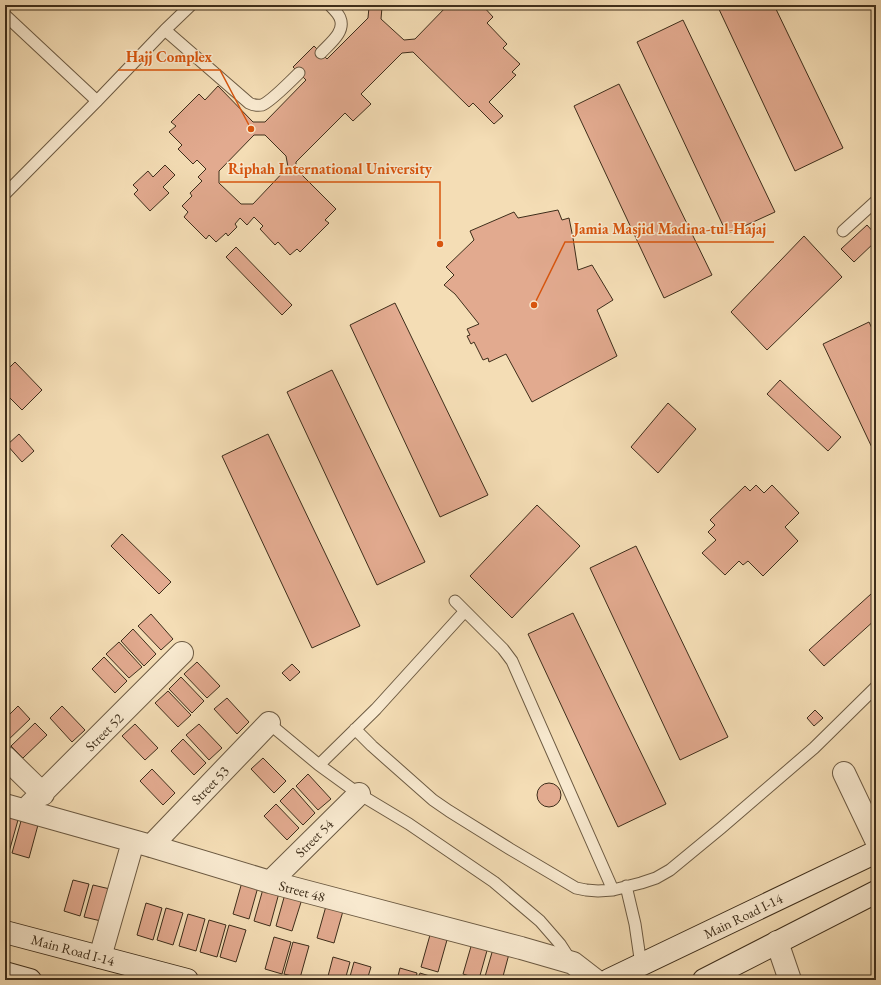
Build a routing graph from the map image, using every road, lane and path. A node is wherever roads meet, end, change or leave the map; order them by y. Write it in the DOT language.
graph roads {
  1 [pos="191,5"];
  2 [pos="330,5"];
  3 [pos="5,15"];
  4 [pos="165,30"];
  5 [pos="321,53"];
  6 [pos="299,73"];
  7 [pos="97,101"];
  8 [pos="5,194"];
  9 [pos="876,201"];
  10 [pos="843,232"];
  11 [pos="455,601"];
  12 [pos="465,611"];
  13 [pos="182,653"];
  14 [pos="876,687"];
  15 [pos="265,720"];
  16 [pos="356,729"];
  17 [pos="5,757"];
  18 [pos="319,765"];
  19 [pos="844,773"];
  20 [pos="43,794"];
  21 [pos="359,794"];
  22 [pos="15,807"];
  23 [pos="876,840"];
  24 [pos="142,844"];
  25 [pos="876,852"];
  26 [pos="270,882"];
  27 [pos="626,886"];
  28 [pos="613,890"];
  29 [pos="876,892"];
  30 [pos="5,932"];
  31 [pos="777,942"];
  32 [pos="100,957"];
  33 [pos="573,963"];
  34 [pos="641,965"];
  35 [pos="5,973"];
  36 [pos="30,980"];
  37 [pos="187,980"];
  38 [pos="595,980"];
  39 [pos="609,980"];
  40 [pos="704,980"];
  41 [pos="790,980"];
  1 -- 4 [label="lane"];
  2 -- 5 [label="lane"];
  3 -- 7 [label="lane"];
  4 -- 6 [label="lane"];
  4 -- 7 [label="lane"];
  7 -- 8 [label="lane"];
  9 -- 10 [label="lane"];
  11 -- 12 [label="lane"];
  12 -- 16 [label="lane"];
  12 -- 28 [label="lane"];
  13 -- 20 [label="street, Street 52"];
  14 -- 27 [label="lane"];
  15 -- 18 [label="lane"];
  15 -- 24 [label="street, Street 53"];
  16 -- 18 [label="lane"];
  16 -- 28 [label="lane"];
  17 -- 20 [label="street"];
  18 -- 21 [label="lane"];
  19 -- 23 [label="street"];
  20 -- 22 [label="street, Street 52"];
  21 -- 26 [label="street, Street 54"];
  21 -- 33 [label="lane"];
  22 -- 24 [label="street, Street 48"];
  24 -- 26 [label="street, Street 48"];
  24 -- 32 [label="street"];
  25 -- 34 [label="street, Main Road I-14"];
  26 -- 33 [label="street, Street 48"];
  27 -- 28 [label="lane"];
  27 -- 34 [label="lane"];
  29 -- 31 [label="street"];
  30 -- 32 [label="street, Main Road I-14"];
  31 -- 40 [label="street"];
  31 -- 41 [label="street"];
  32 -- 37 [label="street, Main Road I-14"];
  33 -- 38 [label="street, Street 48"];
  34 -- 39 [label="street, Main Road I-14"];
  35 -- 36 [label="street"];
}
